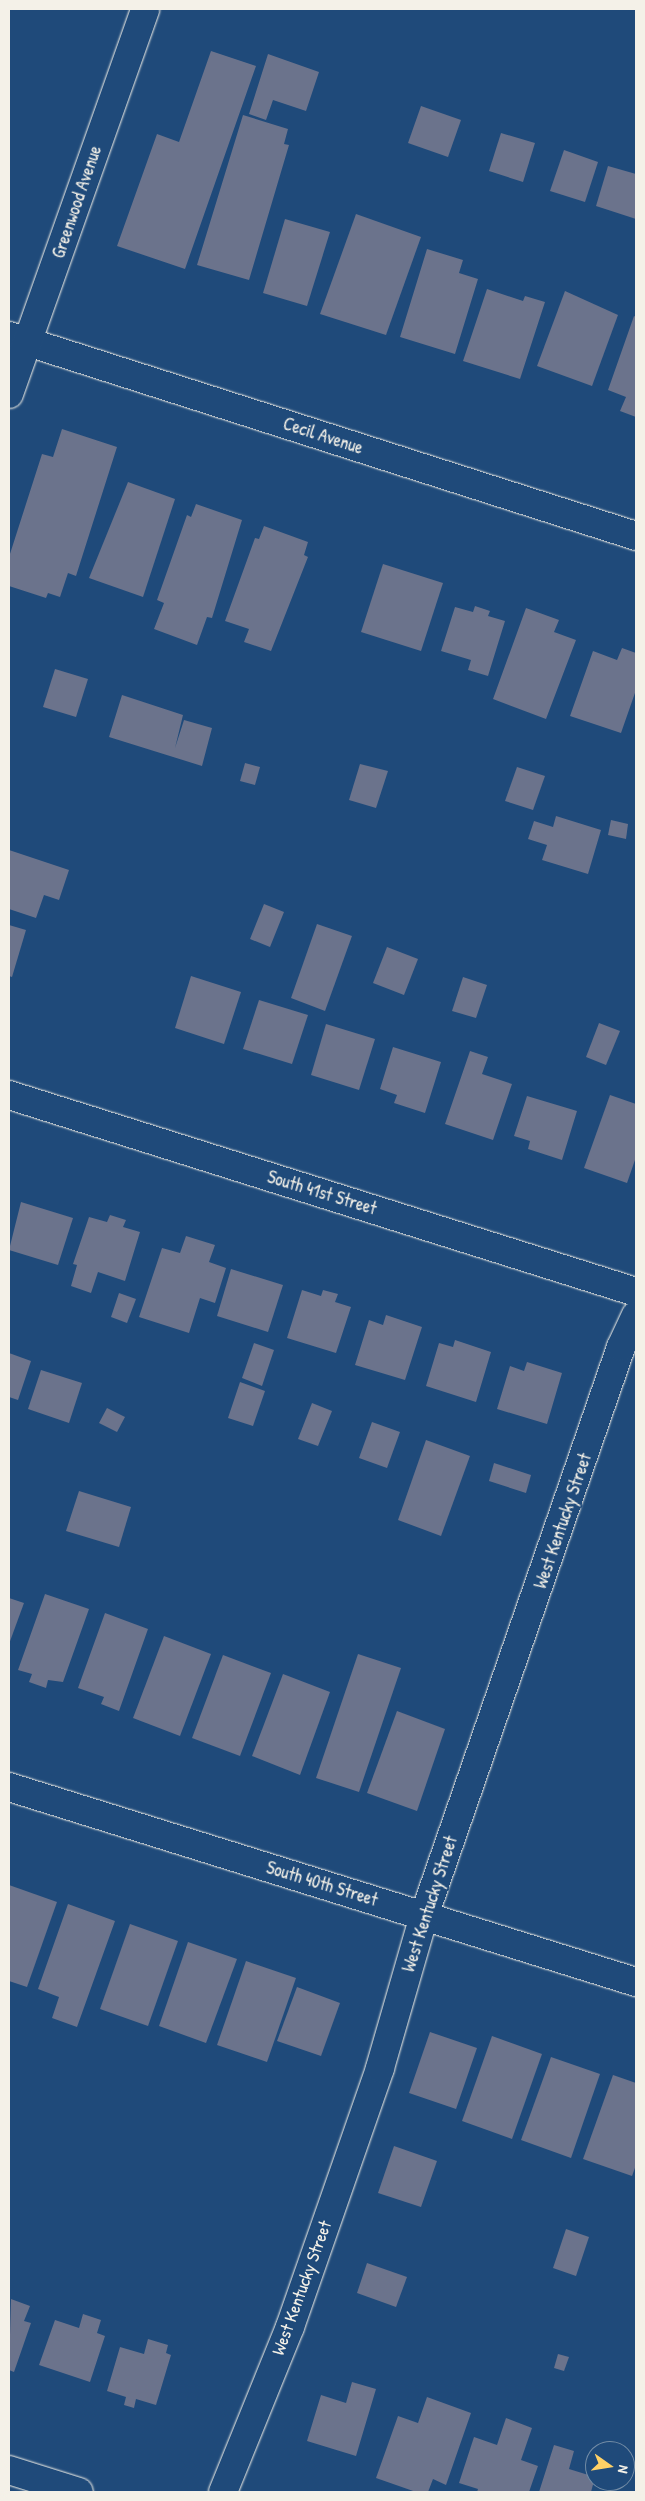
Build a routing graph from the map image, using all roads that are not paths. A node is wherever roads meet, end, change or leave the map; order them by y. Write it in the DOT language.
graph roads {
  1 [pos="145,9"];
  2 [pos="18,339"];
  3 [pos="9,394"];
  4 [pos="636,536"];
  5 [pos="9,1095"];
  6 [pos="636,1292"];
  7 [pos="636,1315"];
  8 [pos="9,1787"];
  9 [pos="424,1916"];
  10 [pos="636,1982"];
  11 [pos="9,2470"];
  12 [pos="79,2492"];
  13 [pos="223,2492"];
  1 -- 2 [label="street, Greenwood Avenue"];
  2 -- 3 [label="street, Greenwood Avenue"];
  2 -- 4 [label="street, Cecil Avenue"];
  5 -- 6 [label="street, South 41st Street"];
  7 -- 9 [label="street, West Kentucky Street"];
  8 -- 9 [label="street, South 40th Street"];
  9 -- 10 [label="street, South 40th Street"];
  9 -- 13 [label="street, West Kentucky Street"];
  11 -- 12 [label="street"];
}
